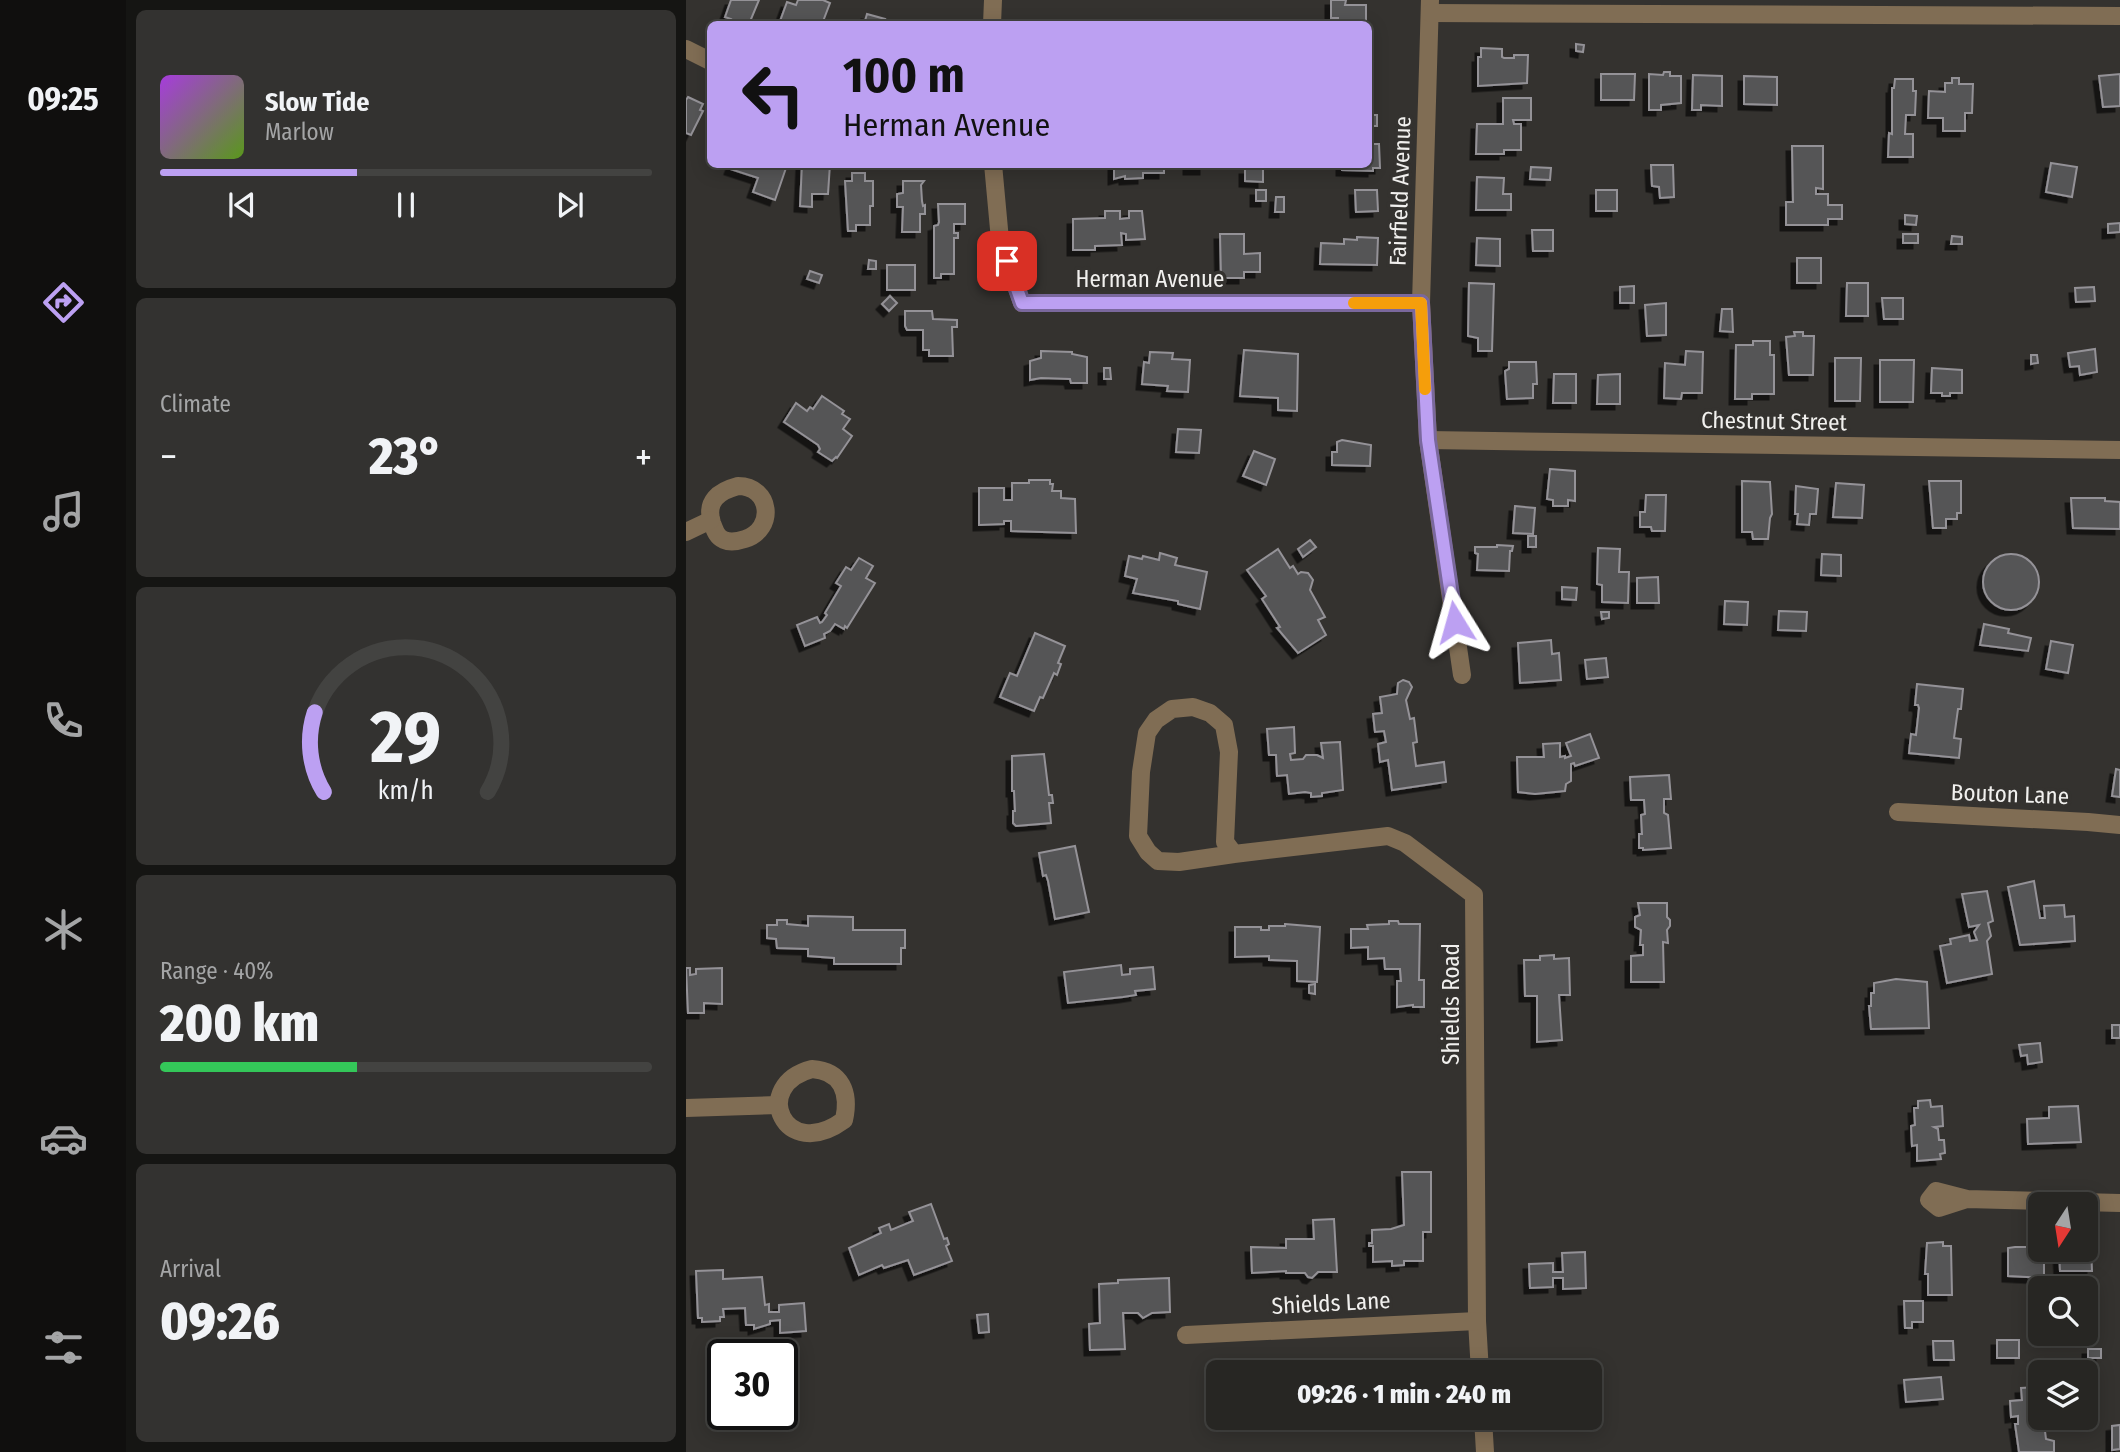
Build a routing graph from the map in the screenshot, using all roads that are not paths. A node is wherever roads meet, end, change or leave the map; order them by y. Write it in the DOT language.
graph roads {
  1 [pos="993,0"];
  2 [pos="1430,6"];
  3 [pos="1799,7"];
  4 [pos="2120,16"];
  5 [pos="992,21"];
  6 [pos="686,49"];
  7 [pos="707,60"];
  8 [pos="993,168"];
  9 [pos="1421,303"];
  10 [pos="1428,440"];
  11 [pos="2120,450"];
  12 [pos="711,520"];
  13 [pos="686,532"];
  14 [pos="1462,675"];
  15 [pos="1898,812"];
  16 [pos="2120,825"];
  17 [pos="1234,854"];
  18 [pos="778,1105"];
  19 [pos="686,1108"];
  20 [pos="1967,1199"];
  21 [pos="2120,1203"];
  22 [pos="1477,1321"];
  23 [pos="1186,1335"];
  24 [pos="1479,1360"];
  25 [pos="1484,1430"];
  26 [pos="1485,1452"];
  1 -- 5 [label="street"];
  2 -- 3 [label="street"];
  2 -- 9 [label="street, Fairfield Avenue"];
  3 -- 4 [label="street"];
  6 -- 7 [label="street"];
  8 -- 9 [label="street, Herman Avenue"];
  9 -- 10 [label="street, Fairfield Avenue"];
  10 -- 11 [label="street, Chestnut Street"];
  10 -- 14 [label="street, Fairfield Avenue"];
  12 -- 13 [label="street"];
  15 -- 16 [label="street, Bouton Lane"];
  17 -- 17 [label="street, Shields Road"];
  17 -- 22 [label="street, Shields Road"];
  18 -- 19 [label="street"];
  20 -- 21 [label="street"];
  22 -- 23 [label="street, Shields Lane"];
  22 -- 24 [label="street, Shields Road"];
  25 -- 26 [label="street"];
}
